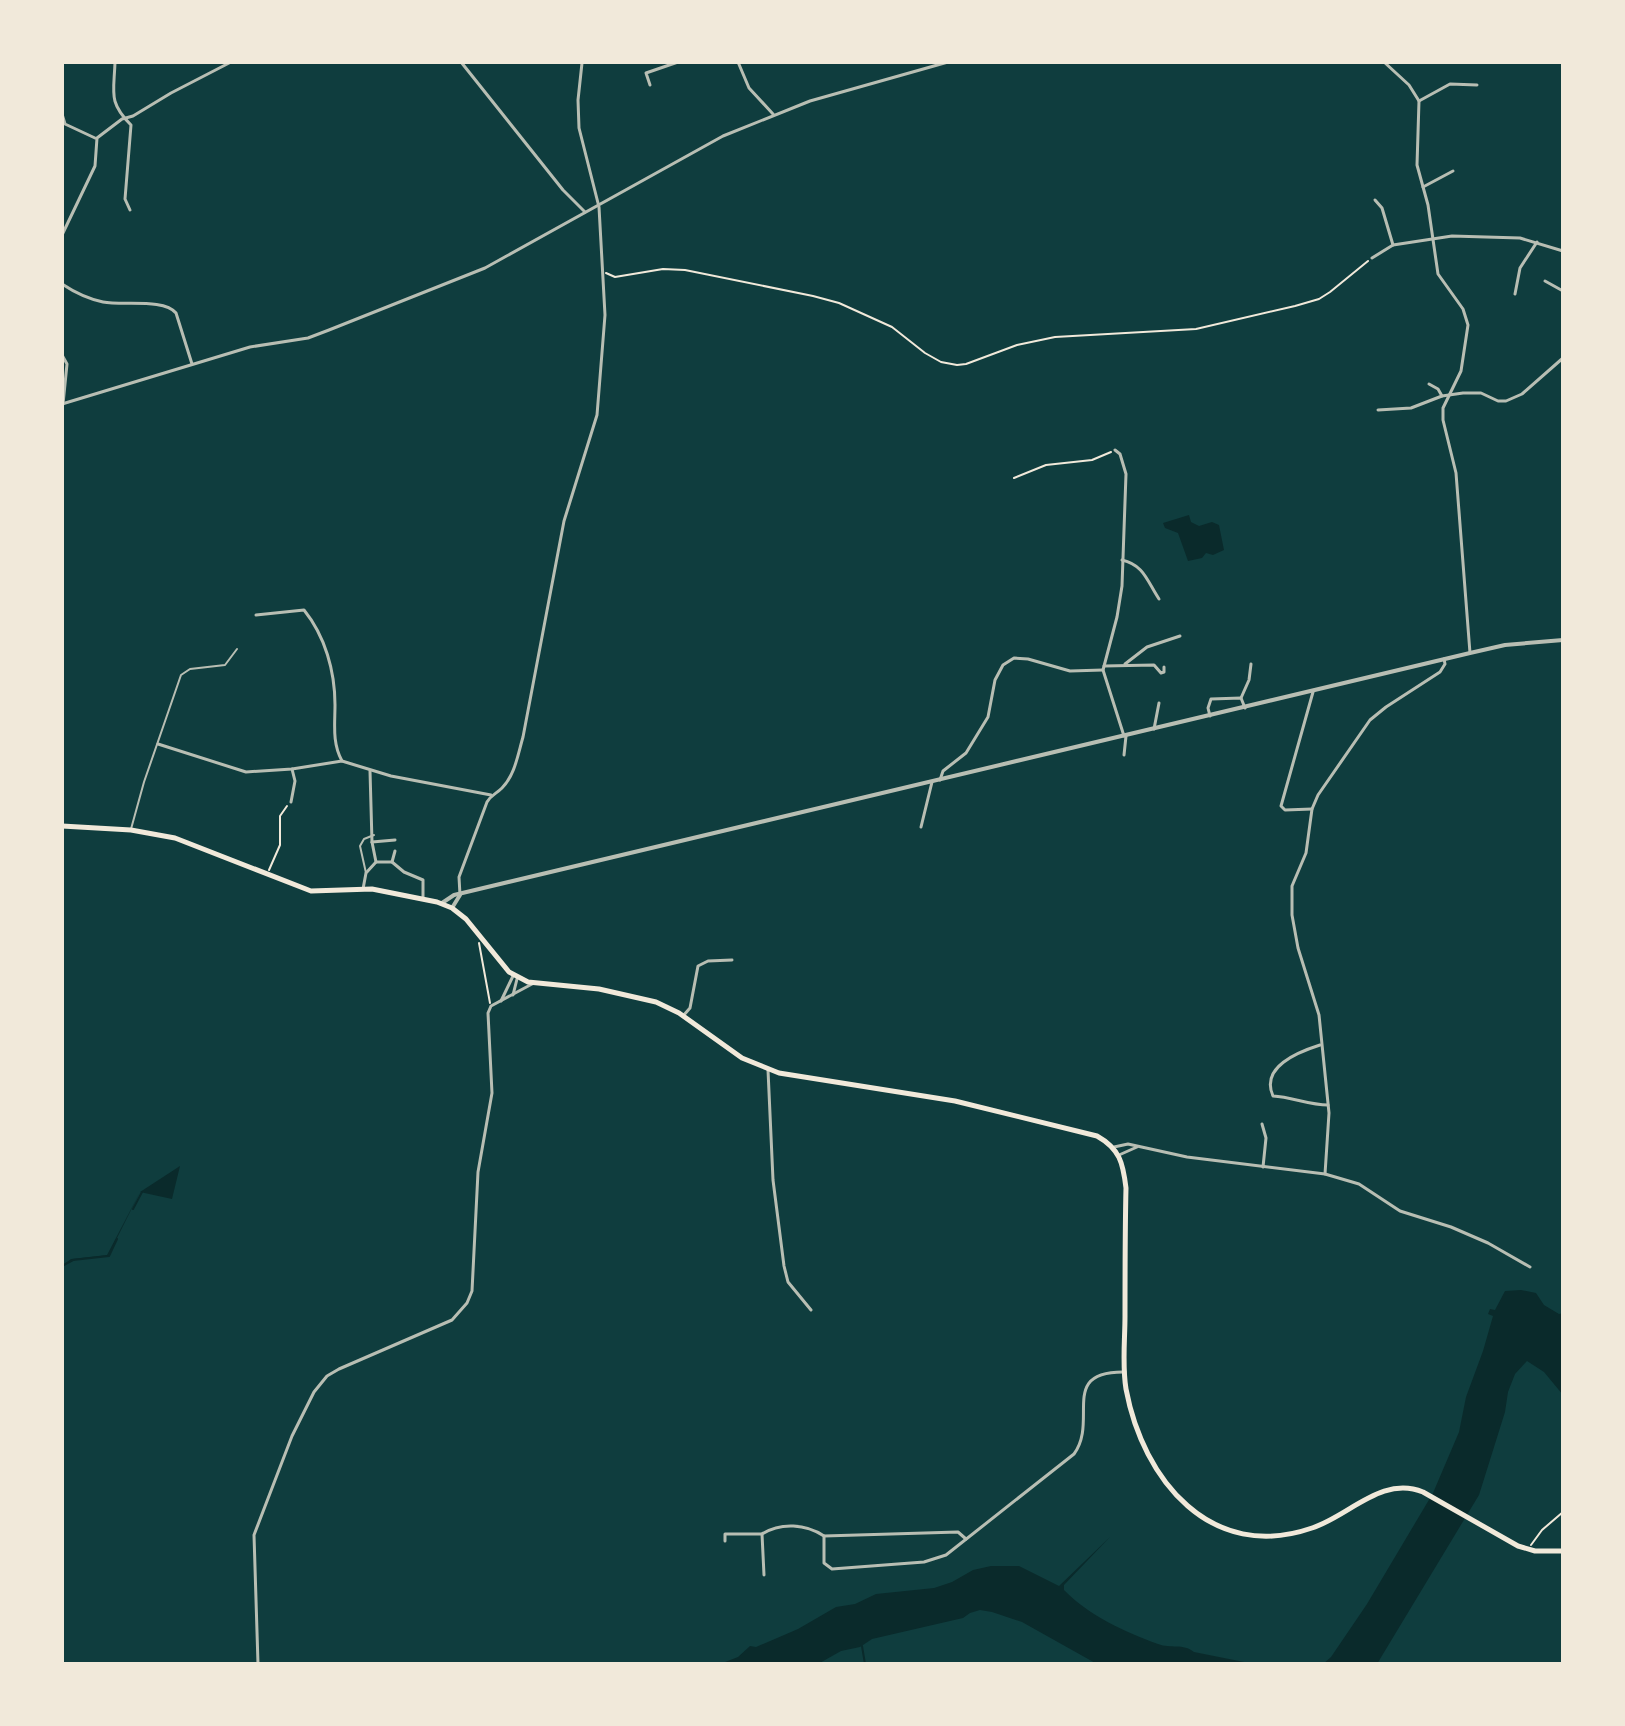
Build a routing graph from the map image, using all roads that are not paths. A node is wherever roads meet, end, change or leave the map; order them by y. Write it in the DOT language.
graph roads {
  1 [pos="115,62"];
  2 [pos="231,62"];
  3 [pos="461,62"];
  4 [pos="678,62"];
  5 [pos="738,62"];
  6 [pos="948,62"];
  7 [pos="1384,62"];
  8 [pos="582,63"];
  9 [pos="937,64"];
  10 [pos="650,85"];
  11 [pos="1477,85"];
  12 [pos="1419,101"];
  13 [pos="62,114"];
  14 [pos="774,115"];
  15 [pos="122,119"];
  16 [pos="97,138"];
  17 [pos="1453,171"];
  18 [pos="1423,187"];
  19 [pos="1375,200"];
  20 [pos="598,205"];
  21 [pos="130,210"];
  22 [pos="585,212"];
  23 [pos="62,235"];
  24 [pos="1432,240"];
  25 [pos="1537,242"];
  26 [pos="1393,245"];
  27 [pos="1563,251"];
  28 [pos="1372,258"];
  29 [pos="1545,281"];
  30 [pos="62,284"];
  31 [pos="1563,291"];
  32 [pos="1515,294"];
  33 [pos="62,355"];
  34 [pos="1563,358"];
  35 [pos="192,364"];
  36 [pos="1429,384"];
  37 [pos="1442,396"];
  38 [pos="1449,396"];
  39 [pos="62,404"];
  40 [pos="1378,410"];
  41 [pos="1115,450"];
  42 [pos="1122,560"];
  43 [pos="1159,599"];
  44 [pos="256,615"];
  45 [pos="1180,636"];
  46 [pos="1563,640"];
  47 [pos="237,649"];
  48 [pos="1470,653"];
  49 [pos="1444,659"];
  50 [pos="1125,664"];
  51 [pos="1251,664"];
  52 [pos="1164,667"];
  53 [pos="1103,668"];
  54 [pos="1313,692"];
  55 [pos="1241,698"];
  56 [pos="1159,703"];
  57 [pos="1245,708"];
  58 [pos="1210,716"];
  59 [pos="1154,729"];
  60 [pos="1125,736"];
  61 [pos="158,744"];
  62 [pos="1124,755"];
  63 [pos="342,761"];
  64 [pos="292,769"];
  65 [pos="370,771"];
  66 [pos="940,780"];
  67 [pos="932,782"];
  68 [pos="491,795"];
  69 [pos="291,802"];
  70 [pos="1312,809"];
  71 [pos="62,826"];
  72 [pos="921,827"];
  73 [pos="131,830"];
  74 [pos="374,835"];
  75 [pos="395,840"];
  76 [pos="372,842"];
  77 [pos="395,851"];
  78 [pos="376,862"];
  79 [pos="392,862"];
  80 [pos="366,873"];
  81 [pos="363,889"];
  82 [pos="460,895"];
  83 [pos="423,899"];
  84 [pos="441,904"];
  85 [pos="452,908"];
  86 [pos="732,960"];
  87 [pos="515,977"];
  88 [pos="532,983"];
  89 [pos="513,995"];
  90 [pos="501,1001"];
  91 [pos="683,1016"];
  92 [pos="1321,1045"];
  93 [pos="768,1070"];
  94 [pos="1328,1105"];
  95 [pos="1262,1124"];
  96 [pos="1113,1147"];
  97 [pos="1137,1147"];
  98 [pos="1119,1155"];
  99 [pos="1263,1167"];
  100 [pos="1325,1174"];
  101 [pos="1530,1267"];
  102 [pos="811,1310"];
  103 [pos="1125,1372"];
  104 [pos="762,1534"];
  105 [pos="824,1536"];
  106 [pos="967,1539"];
  107 [pos="725,1541"];
  108 [pos="1563,1551"];
  109 [pos="764,1575"];
  110 [pos="258,1664"];
  1 -- 15 [label="street"];
  2 -- 15 [label="street"];
  3 -- 22 [label="street"];
  4 -- 10 [label="street"];
  5 -- 14 [label="street"];
  6 -- 9 [label="street"];
  7 -- 12 [label="street"];
  8 -- 20 [label="street"];
  9 -- 14 [label="street"];
  11 -- 12 [label="street"];
  12 -- 18 [label="street"];
  13 -- 16 [label="street"];
  14 -- 20 [label="street"];
  15 -- 16 [label="street"];
  15 -- 21 [label="street"];
  16 -- 23 [label="street"];
  17 -- 18 [label="street"];
  18 -- 24 [label="street"];
  19 -- 26 [label="street"];
  20 -- 22 [label="street"];
  20 -- 68 [label="street"];
  22 -- 35 [label="street"];
  24 -- 25 [label="street"];
  24 -- 26 [label="street"];
  24 -- 38 [label="street"];
  25 -- 27 [label="street"];
  25 -- 32 [label="street"];
  26 -- 28 [label="street"];
  29 -- 31 [label="street"];
  30 -- 35 [label="street"];
  33 -- 39 [label="street"];
  34 -- 38 [label="street"];
  35 -- 39 [label="street"];
  36 -- 37 [label="street"];
  37 -- 38 [label="street"];
  37 -- 40 [label="street"];
  38 -- 48 [label="street"];
  41 -- 42 [label="street"];
  42 -- 43 [label="street"];
  42 -- 53 [label="street"];
  44 -- 63 [label="street"];
  45 -- 50 [label="street"];
  46 -- 48 [label="street"];
  47 -- 61 [label="lane"];
  48 -- 49 [label="street"];
  49 -- 54 [label="street"];
  49 -- 70 [label="street"];
  50 -- 52 [label="street"];
  50 -- 53 [label="street"];
  51 -- 55 [label="street"];
  53 -- 60 [label="street"];
  53 -- 66 [label="street"];
  54 -- 57 [label="street"];
  54 -- 70 [label="street"];
  55 -- 57 [label="street"];
  55 -- 58 [label="street"];
  56 -- 59 [label="street"];
  57 -- 58 [label="street"];
  58 -- 59 [label="street"];
  59 -- 60 [label="street"];
  60 -- 62 [label="street"];
  60 -- 66 [label="street"];
  61 -- 64 [label="street"];
  61 -- 73 [label="lane"];
  63 -- 64 [label="street"];
  63 -- 65 [label="street"];
  64 -- 69 [label="street"];
  65 -- 68 [label="street"];
  65 -- 74 [label="street"];
  66 -- 67 [label="street"];
  67 -- 72 [label="street"];
  67 -- 82 [label="street"];
  68 -- 82 [label="street"];
  70 -- 92 [label="street"];
  71 -- 73 [label="main road"];
  73 -- 81 [label="main road"];
  74 -- 76 [label="street"];
  74 -- 80 [label="lane"];
  75 -- 76 [label="street"];
  76 -- 78 [label="street"];
  77 -- 79 [label="street"];
  78 -- 79 [label="street"];
  78 -- 80 [label="street"];
  79 -- 83 [label="street"];
  80 -- 81 [label="street"];
  81 -- 83 [label="main road"];
  82 -- 84 [label="street"];
  82 -- 85 [label="street"];
  83 -- 84 [label="main road"];
  84 -- 85 [label="main road"];
  85 -- 87 [label="main road"];
  86 -- 91 [label="street"];
  87 -- 88 [label="main road"];
  87 -- 89 [label="street"];
  87 -- 90 [label="street"];
  88 -- 89 [label="street"];
  88 -- 91 [label="main road"];
  89 -- 90 [label="street"];
  90 -- 110 [label="street"];
  91 -- 93 [label="main road"];
  92 -- 94 [label="street"];
  92 -- 94 [label="street"];
  93 -- 96 [label="main road"];
  93 -- 102 [label="street"];
  94 -- 100 [label="street"];
  95 -- 99 [label="street"];
  96 -- 97 [label="street"];
  96 -- 98 [label="main road"];
  97 -- 98 [label="street"];
  97 -- 99 [label="street"];
  98 -- 103 [label="main road"];
  99 -- 100 [label="street"];
  100 -- 101 [label="street"];
  103 -- 106 [label="street"];
  103 -- 108 [label="main road"];
  104 -- 105 [label="street"];
  104 -- 107 [label="street"];
  104 -- 109 [label="street"];
  105 -- 106 [label="street"];
  105 -- 106 [label="street"];
}
